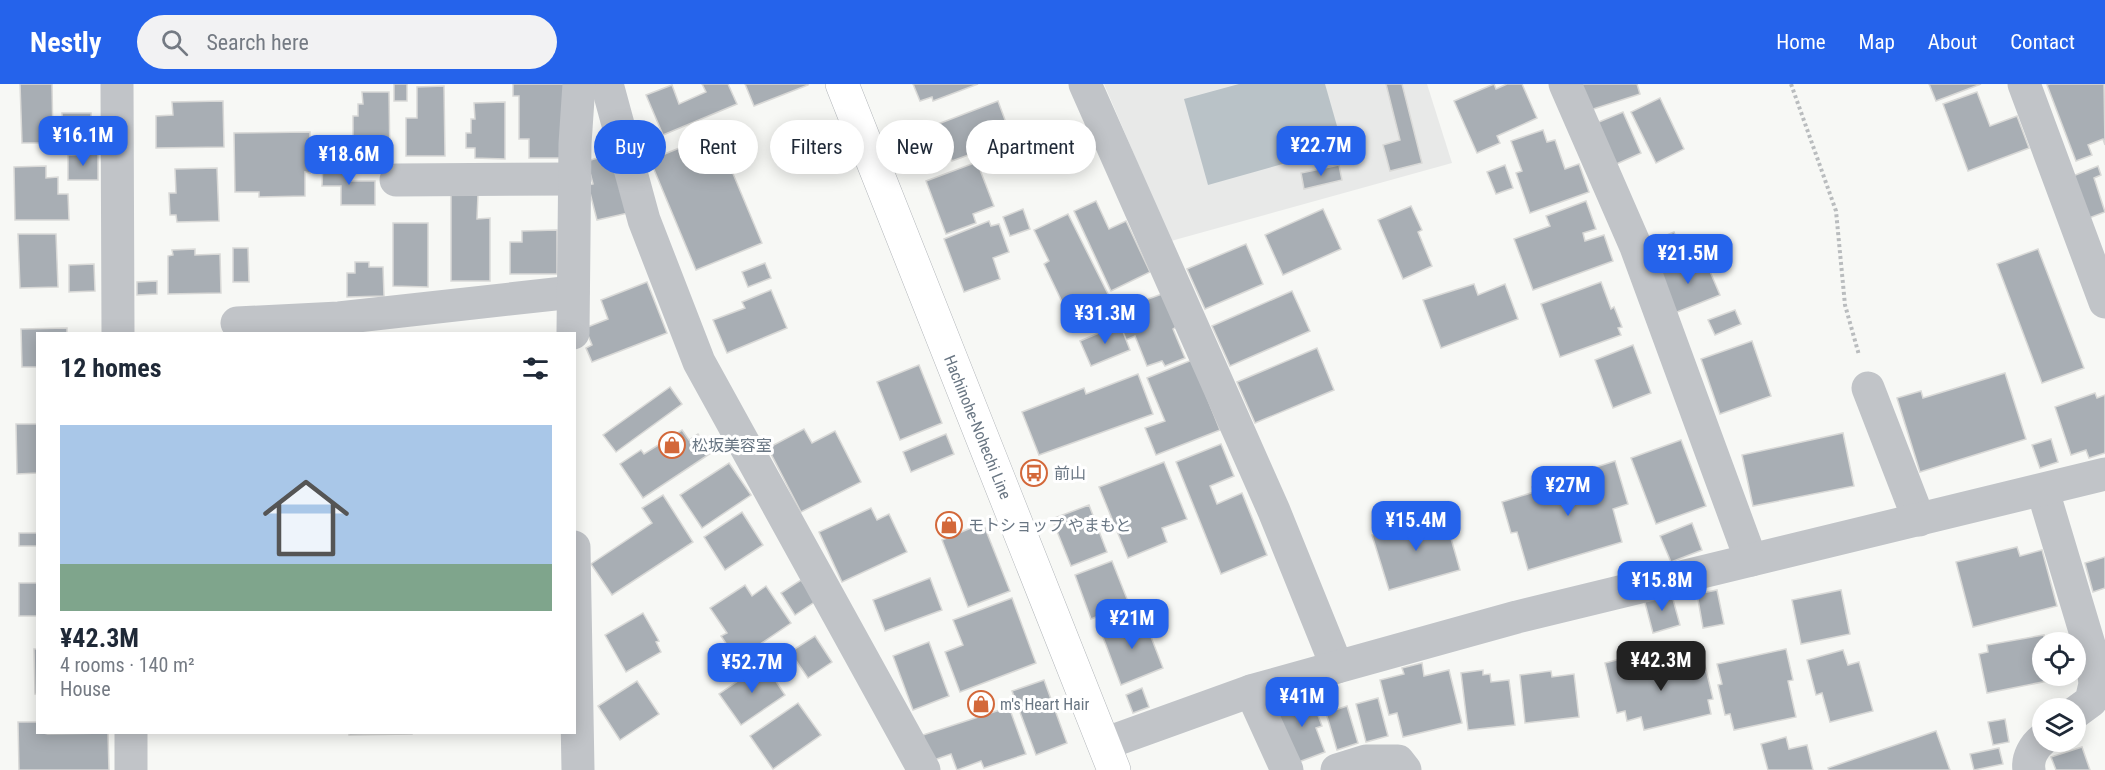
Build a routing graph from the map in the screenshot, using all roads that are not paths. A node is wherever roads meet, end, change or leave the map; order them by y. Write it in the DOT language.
graph roads {
  1 [pos="117,84"];
  2 [pos="579,84"];
  3 [pos="608,84"];
  4 [pos="842,84"];
  5 [pos="1085,84"];
  6 [pos="1565,84"];
  7 [pos="2024,84"];
  8 [pos="575,179"];
  9 [pos="396,180"];
  10 [pos="573,292"];
  11 [pos="2105,302"];
  12 [pos="237,323"];
  13 [pos="118,332"];
  14 [pos="573,332"];
  15 [pos="1868,388"];
  16 [pos="2105,474"];
  17 [pos="2043,491"];
  18 [pos="1919,520"];
  19 [pos="1751,560"];
  20 [pos="576,658"];
  21 [pos="1337,667"];
  22 [pos="1251,691"];
  23 [pos="2086,705"];
  24 [pos="131,734"];
  25 [pos="2033,752"];
  26 [pos="1109,757"];
  27 [pos="131,770"];
  28 [pos="578,770"];
  29 [pos="924,770"];
  30 [pos="1287,770"];
  31 [pos="1337,770"];
  32 [pos="1405,770"];
  33 [pos="2029,770"];
  1 -- 13 [label="street"];
  2 -- 8 [label="street"];
  3 -- 29 [label="street"];
  4 -- 26 [label="main road, Hachinohe-Nohechi Line"];
  5 -- 21 [label="street"];
  6 -- 19 [label="street"];
  7 -- 11 [label="street"];
  8 -- 9 [label="street"];
  8 -- 10 [label="street"];
  10 -- 12 [label="street"];
  10 -- 14 [label="street"];
  15 -- 18 [label="street"];
  16 -- 17 [label="street"];
  17 -- 18 [label="street"];
  17 -- 23 [label="street"];
  18 -- 19 [label="street"];
  19 -- 21 [label="street"];
  20 -- 28 [label="street"];
  21 -- 22 [label="street"];
  22 -- 26 [label="street"];
  22 -- 30 [label="street"];
  24 -- 27 [label="street"];
  25 -- 33 [label="street"];
  31 -- 32 [label="street"];
}
